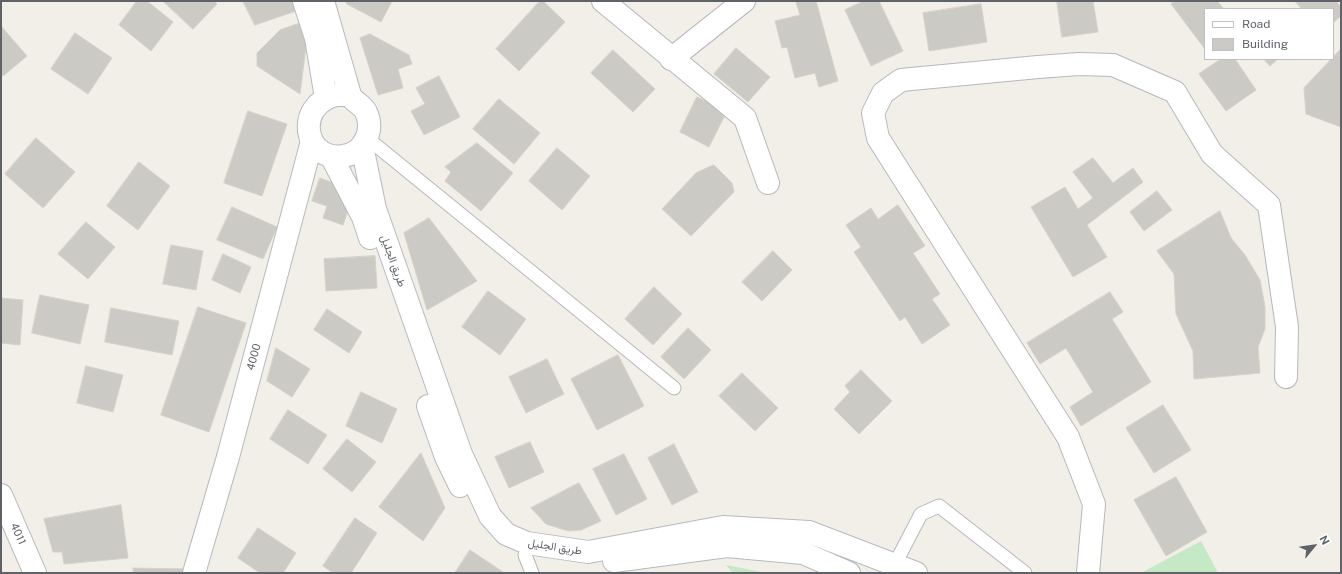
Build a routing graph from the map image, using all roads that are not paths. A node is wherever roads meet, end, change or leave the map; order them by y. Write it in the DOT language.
graph roads {
  1 [pos="304,1"];
  2 [pos="323,1"];
  3 [pos="603,1"];
  4 [pos="744,1"];
  5 [pos="671,59"];
  6 [pos="350,95"];
  7 [pos="326,98"];
  8 [pos="312,141"];
  9 [pos="364,142"];
  10 [pos="331,156"];
  11 [pos="768,183"];
  12 [pos="1286,377"];
  13 [pos="674,388"];
  14 [pos="1,495"];
  15 [pos="529,564"];
  16 [pos="895,564"];
  17 [pos="35,573"];
  18 [pos="194,573"];
  19 [pos="849,573"];
  20 [pos="916,573"];
  21 [pos="1025,573"];
  22 [pos="1088,573"];
  1 -- 7 [label="street"];
  2 -- 6 [label="street"];
  3 -- 5 [label="street"];
  4 -- 5 [label="street"];
  5 -- 11 [label="street"];
  6 -- 7 [label="street"];
  6 -- 9 [label="street"];
  7 -- 8 [label="street"];
  8 -- 10 [label="street"];
  8 -- 18 [label="street, 4000"];
  9 -- 10 [label="street"];
  9 -- 13 [label="lane"];
  9 -- 16 [label="street, طريق الجليل"];
  10 -- 15 [label="street, طريق الجليل"];
  12 -- 22 [label="street"];
  14 -- 17 [label="street, 4011"];
  15 -- 19 [label="street, طريق الجليل"];
  16 -- 20 [label="street, طريق الجليل"];
  16 -- 21 [label="lane"];
}
